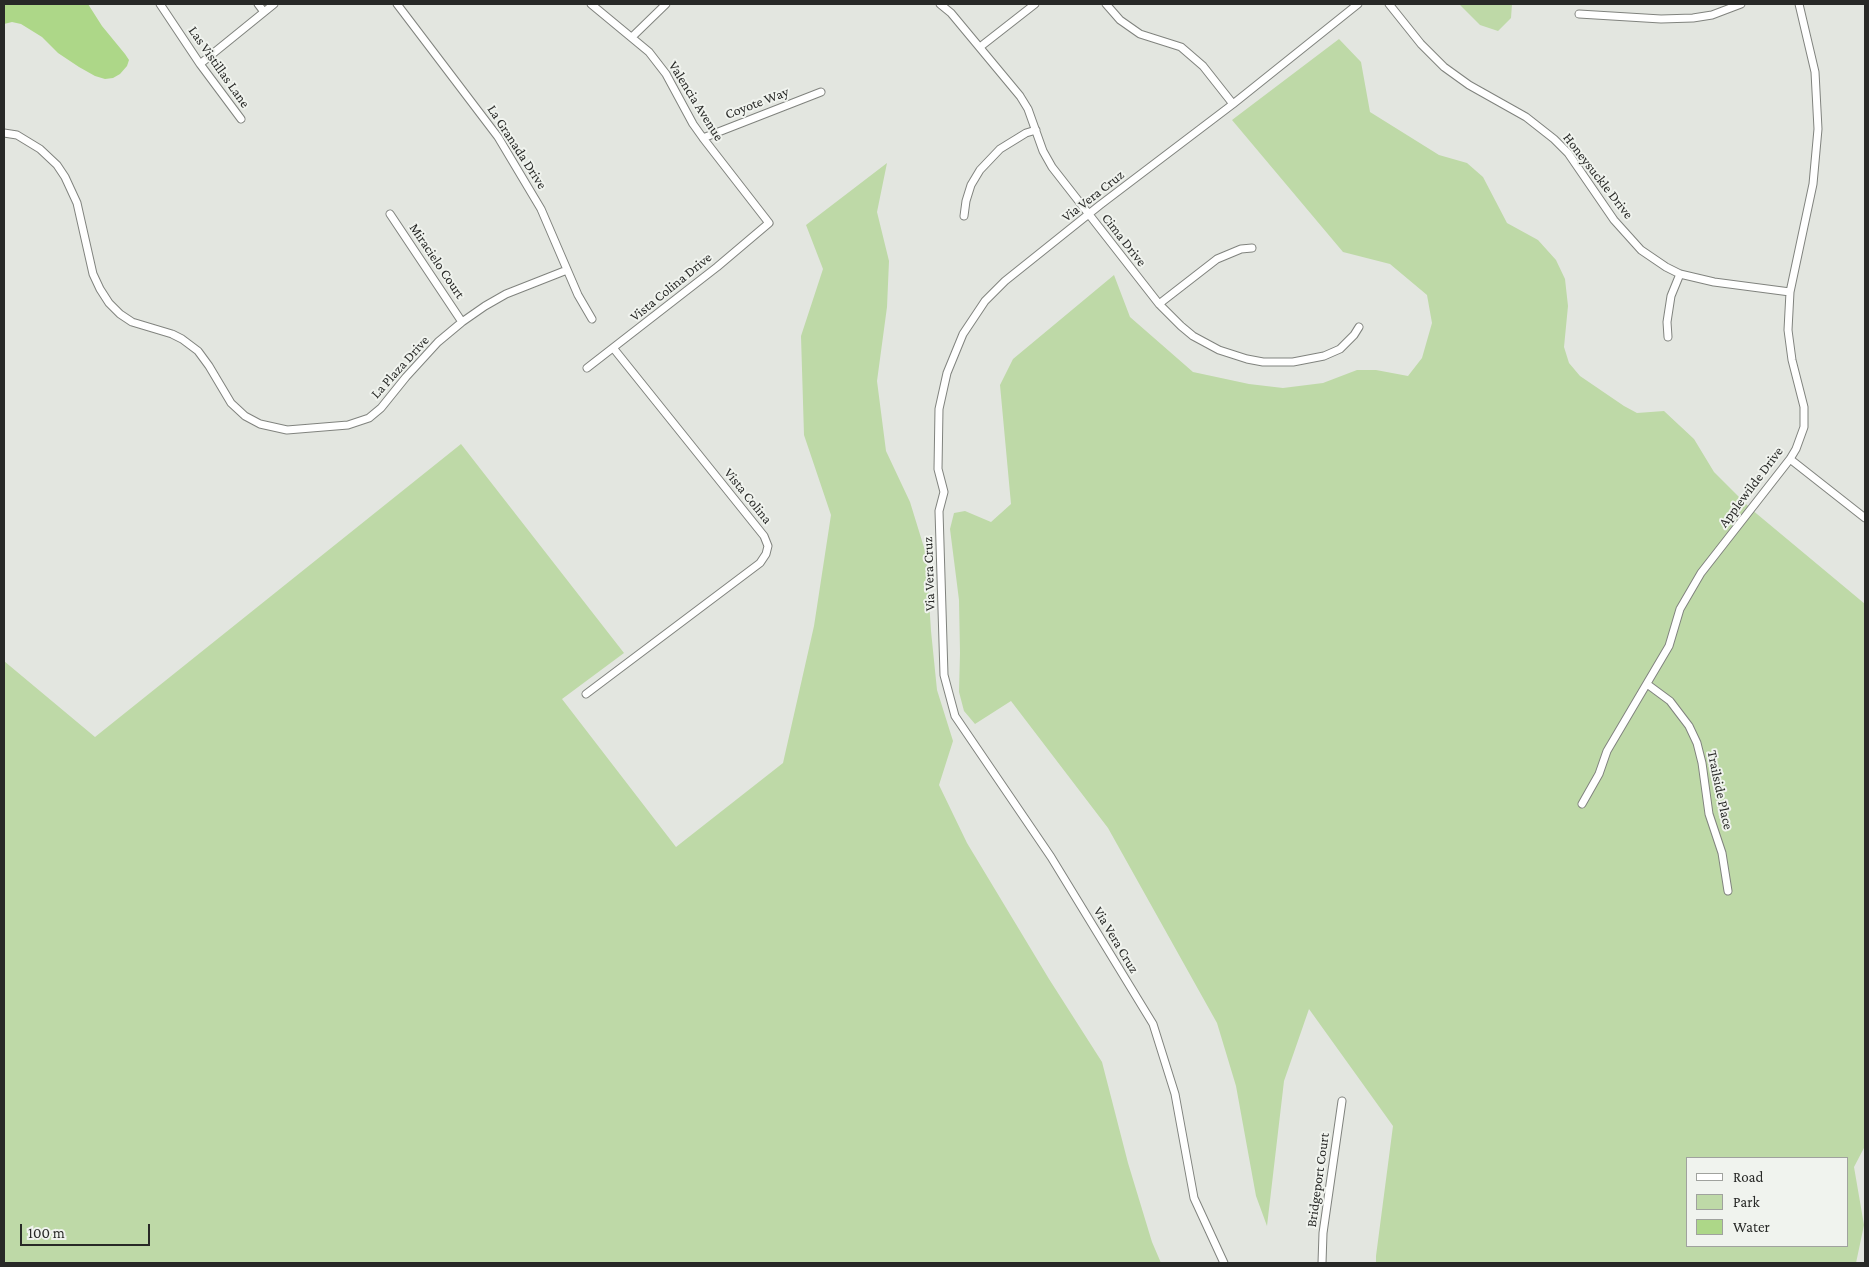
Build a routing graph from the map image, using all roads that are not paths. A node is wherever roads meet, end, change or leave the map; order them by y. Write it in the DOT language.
graph roads {
  1 [pos="160,4"];
  2 [pos="258,4"];
  3 [pos="274,4"];
  4 [pos="397,4"];
  5 [pos="591,4"];
  6 [pos="666,4"];
  7 [pos="940,4"];
  8 [pos="1035,4"];
  9 [pos="1106,4"];
  10 [pos="1358,4"];
  11 [pos="1388,4"];
  12 [pos="1741,4"];
  13 [pos="1799,4"];
  14 [pos="264,12"];
  15 [pos="1579,14"];
  16 [pos="632,37"];
  17 [pos="980,47"];
  18 [pos="200,64"];
  19 [pos="821,92"];
  20 [pos="1234,104"];
  21 [pos="241,119"];
  22 [pos="1036,130"];
  23 [pos="4,133"];
  24 [pos="703,138"];
  25 [pos="390,214"];
  26 [pos="1089,215"];
  27 [pos="964,216"];
  28 [pos="769,223"];
  29 [pos="1252,248"];
  30 [pos="567,270"];
  31 [pos="1680,274"];
  32 [pos="1790,292"];
  33 [pos="1159,304"];
  34 [pos="592,319"];
  35 [pos="462,322"];
  36 [pos="1359,327"];
  37 [pos="1668,337"];
  38 [pos="614,349"];
  39 [pos="587,368"];
  40 [pos="1790,459"];
  41 [pos="1864,515"];
  42 [pos="1647,684"];
  43 [pos="586,694"];
  44 [pos="1582,804"];
  45 [pos="1728,891"];
  46 [pos="1342,1101"];
  47 [pos="1224,1263"];
  48 [pos="1322,1263"];
  1 -- 18 [label="street, Las Vistillas Lane"];
  2 -- 14 [label="street"];
  3 -- 14 [label="street"];
  4 -- 30 [label="street, La Granada Drive"];
  5 -- 16 [label="street, Valencia Avenue"];
  6 -- 16 [label="street"];
  7 -- 17 [label="street, Cima Drive"];
  8 -- 17 [label="street"];
  9 -- 20 [label="street"];
  10 -- 20 [label="street, Via Vera Cruz"];
  11 -- 31 [label="street, Honeysuckle Drive"];
  12 -- 15 [label="street"];
  13 -- 32 [label="street, Applewilde Drive"];
  14 -- 18 [label="street"];
  16 -- 24 [label="street, Valencia Avenue"];
  17 -- 22 [label="street, Cima Drive"];
  18 -- 21 [label="street, Las Vistillas Lane"];
  19 -- 24 [label="street, Coyote Way"];
  20 -- 26 [label="street, Via Vera Cruz"];
  22 -- 26 [label="street, Cima Drive"];
  22 -- 27 [label="street"];
  23 -- 35 [label="street, La Plaza Drive"];
  24 -- 28 [label="street, Valencia Avenue"];
  25 -- 35 [label="street, Miracielo Court"];
  26 -- 33 [label="street, Cima Drive"];
  26 -- 47 [label="street, Via Vera Cruz"];
  28 -- 38 [label="street, Vista Colina Drive"];
  29 -- 33 [label="street"];
  30 -- 34 [label="street, La Granada Drive"];
  30 -- 35 [label="street, La Plaza Drive"];
  31 -- 32 [label="street, Honeysuckle Drive"];
  31 -- 37 [label="street"];
  32 -- 40 [label="street, Applewilde Drive"];
  33 -- 36 [label="street, Cima Drive"];
  38 -- 39 [label="street, Vista Colina Drive"];
  38 -- 43 [label="street, Vista Colina"];
  40 -- 41 [label="street"];
  40 -- 42 [label="street, Applewilde Drive"];
  42 -- 44 [label="street, Applewilde Drive"];
  42 -- 45 [label="street, Trailside Place"];
  46 -- 48 [label="street, Bridgeport Court"];
}
